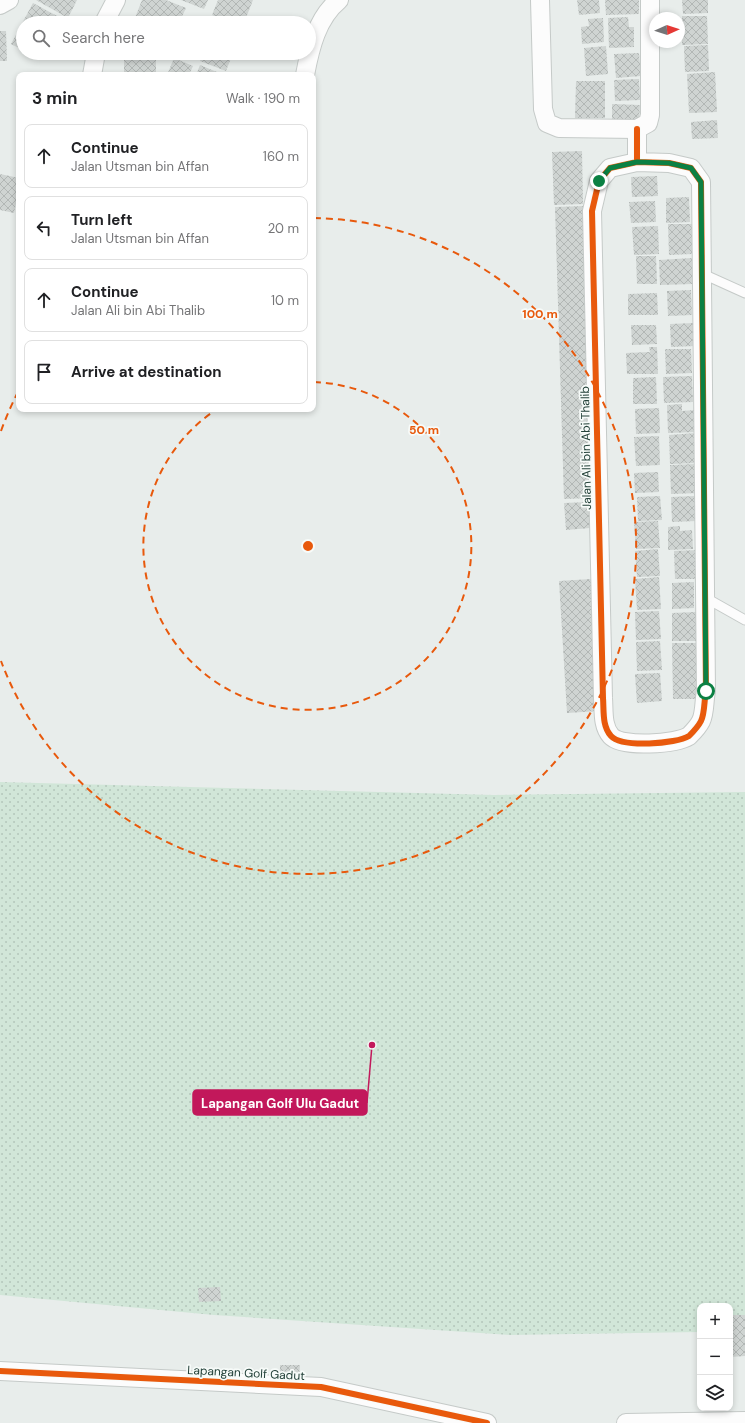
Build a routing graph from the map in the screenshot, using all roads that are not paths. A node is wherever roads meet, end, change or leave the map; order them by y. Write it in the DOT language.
graph roads {
  1 [pos="8,0"];
  2 [pos="116,0"];
  3 [pos="339,0"];
  4 [pos="540,0"];
  5 [pos="650,0"];
  6 [pos="0,5"];
  7 [pos="108,16"];
  8 [pos="316,34"];
  9 [pos="95,60"];
  10 [pos="309,60"];
  11 [pos="93,72"];
  12 [pos="306,72"];
  13 [pos="636,129"];
  14 [pos="637,162"];
  15 [pos="703,274"];
  16 [pos="745,293"];
  17 [pos="706,598"];
  18 [pos="745,620"];
  19 [pos="0,1371"];
  20 [pos="745,1421"];
  21 [pos="487,1423"];
  22 [pos="626,1423"];
  1 -- 6 [label="street"];
  2 -- 7 [label="street"];
  3 -- 8 [label="street"];
  4 -- 13 [label="street"];
  5 -- 13 [label="street"];
  9 -- 11 [label="street"];
  10 -- 12 [label="street"];
  13 -- 14 [label="street"];
  14 -- 15 [label="street, Jalan Ali bin Abi Thalib"];
  14 -- 17 [label="street, Jalan Ali bin Abi Thalib"];
  15 -- 16 [label="lane"];
  15 -- 17 [label="street, Jalan Ali bin Abi Thalib"];
  17 -- 18 [label="lane"];
  19 -- 21 [label="street, Lapangan Golf Gadut"];
  20 -- 22 [label="street"];
}
